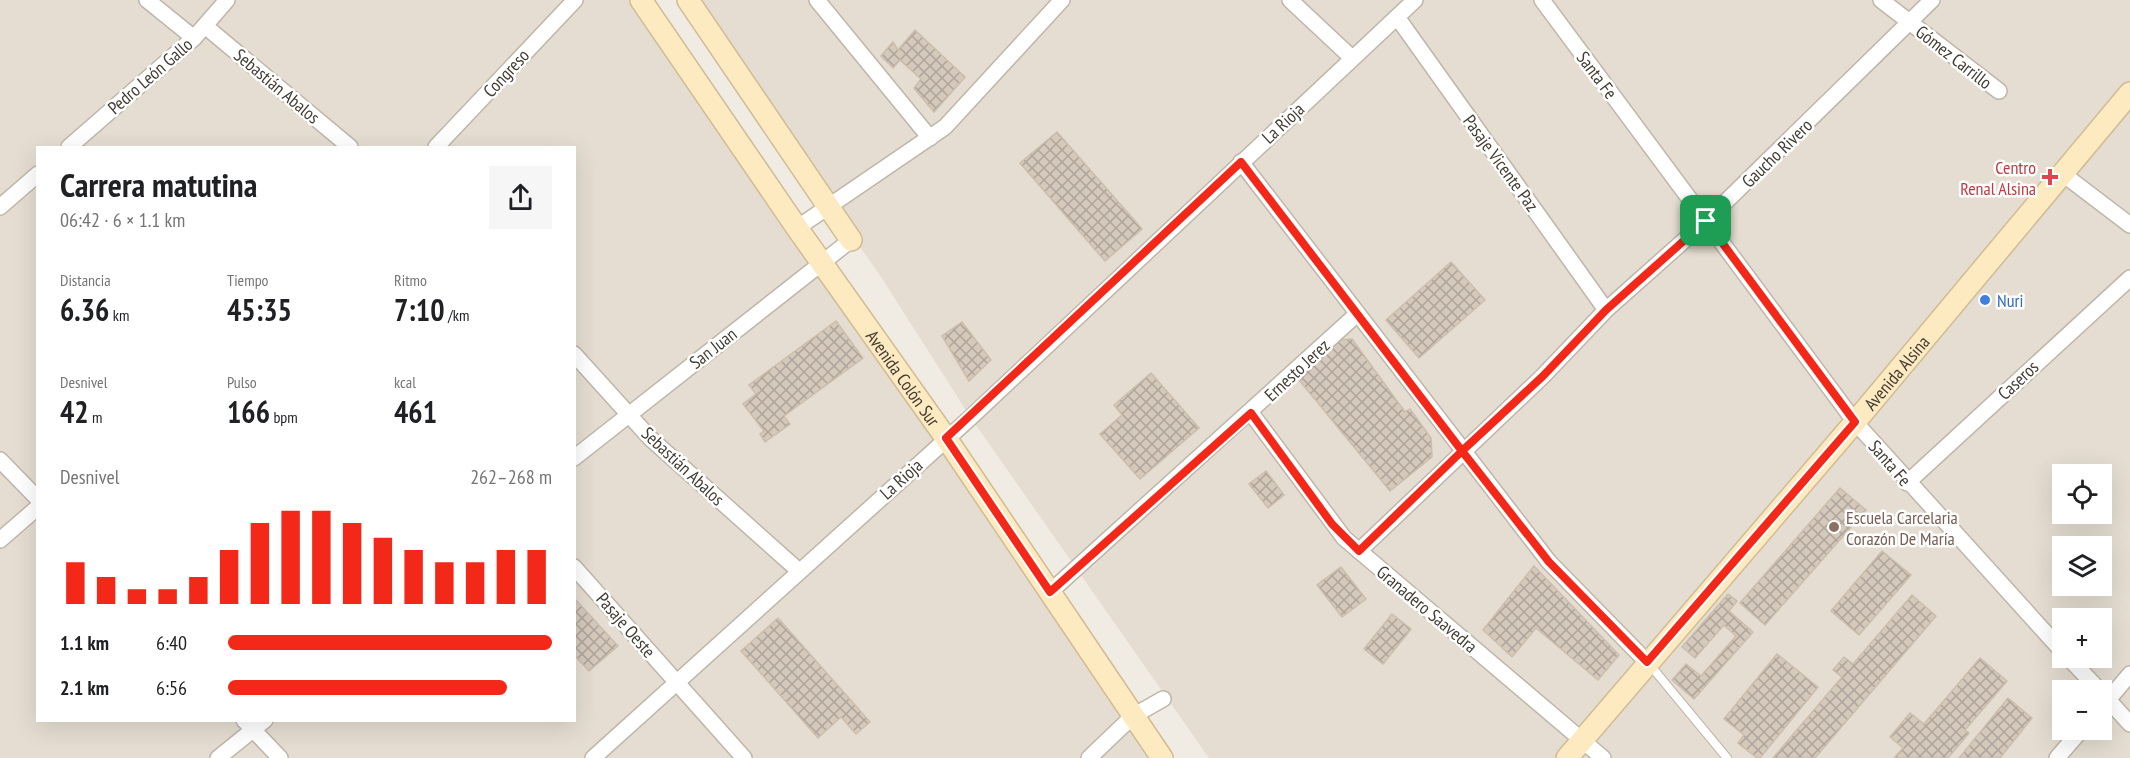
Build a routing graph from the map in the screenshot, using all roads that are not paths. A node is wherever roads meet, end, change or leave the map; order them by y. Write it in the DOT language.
graph roads {
  1 [pos="147,0"];
  2 [pos="227,0"];
  3 [pos="575,0"];
  4 [pos="641,0"];
  5 [pos="688,0"];
  6 [pos="817,0"];
  7 [pos="1062,0"];
  8 [pos="1290,0"];
  9 [pos="1415,0"];
  10 [pos="1542,0"];
  11 [pos="1881,0"];
  12 [pos="1932,0"];
  13 [pos="1397,17"];
  14 [pos="1911,24"];
  15 [pos="205,26"];
  16 [pos="194,38"];
  17 [pos="1352,58"];
  18 [pos="1998,92"];
  19 [pos="2130,93"];
  20 [pos="930,138"];
  21 [pos="70,146"];
  22 [pos="349,146"];
  23 [pos="437,146"];
  24 [pos="1241,162"];
  25 [pos="2063,174"];
  26 [pos="36,176"];
  27 [pos="829,206"];
  28 [pos="0,207"];
  29 [pos="1706,221"];
  30 [pos="2130,225"];
  31 [pos="797,228"];
  32 [pos="851,240"];
  33 [pos="823,261"];
  34 [pos="2130,278"];
  35 [pos="1606,310"];
  36 [pos="1356,315"];
  37 [pos="576,356"];
  38 [pos="1251,413"];
  39 [pos="630,414"];
  40 [pos="1855,422"];
  41 [pos="946,438"];
  42 [pos="1462,451"];
  43 [pos="576,456"];
  44 [pos="0,460"];
  45 [pos="1907,483"];
  46 [pos="36,497"];
  47 [pos="36,509"];
  48 [pos="0,540"];
  49 [pos="1359,551"];
  50 [pos="576,569"];
  51 [pos="799,571"];
  52 [pos="1050,592"];
  53 [pos="2052,640"];
  54 [pos="1647,662"];
  55 [pos="2077,668"];
  56 [pos="2130,674"];
  57 [pos="2087,680"];
  58 [pos="677,683"];
  59 [pos="2112,689"];
  60 [pos="1163,699"];
  61 [pos="2112,707"];
  62 [pos="1133,716"];
  63 [pos="254,723"];
  64 [pos="2130,724"];
  65 [pos="2072,740"];
  66 [pos="1581,741"];
  67 [pos="218,758"];
  68 [pos="280,758"];
  69 [pos="593,758"];
  70 [pos="744,758"];
  71 [pos="1089,758"];
  72 [pos="1162,758"];
  73 [pos="1567,758"];
  74 [pos="1603,758"];
  75 [pos="1727,758"];
  76 [pos="2056,758"];
  1 -- 16 [label="street"];
  2 -- 15 [label="street, Pedro León Gallo"];
  3 -- 23 [label="street, Congreso"];
  4 -- 31 [label="main road, Avenida Colón Sur"];
  5 -- 27 [label="main road"];
  6 -- 20 [label="street"];
  7 -- 20 [label="street"];
  8 -- 17 [label="street"];
  9 -- 13 [label="street, La Rioja"];
  10 -- 29 [label="street, Santa Fe"];
  11 -- 14 [label="street, Gómez Carrillo"];
  12 -- 14 [label="street, Gaucho Rivero"];
  13 -- 17 [label="street, La Rioja"];
  13 -- 35 [label="street, Pasaje Vicente Paz"];
  14 -- 18 [label="street, Gómez Carrillo"];
  14 -- 29 [label="street, Gaucho Rivero"];
  15 -- 16 [label="street, Pedro León Gallo"];
  15 -- 22 [label="street, Sebastián Abalos"];
  16 -- 21 [label="street, Pedro León Gallo"];
  17 -- 24 [label="street, La Rioja"];
  19 -- 25 [label="main road, Avenida Alsina"];
  20 -- 27 [label="street"];
  24 -- 36 [label="street"];
  24 -- 41 [label="street, La Rioja"];
  25 -- 30 [label="street"];
  25 -- 40 [label="main road, Avenida Alsina"];
  26 -- 28 [label="street"];
  27 -- 31 [label="street"];
  27 -- 32 [label="main road"];
  29 -- 35 [label="street, Gaucho Rivero"];
  29 -- 40 [label="street, Santa Fe"];
  31 -- 33 [label="main road, Avenida Colón Sur"];
  32 -- 33 [label="street, San Juan"];
  33 -- 39 [label="street, San Juan"];
  33 -- 41 [label="main road, Avenida Colón Sur"];
  34 -- 45 [label="street, Caseros"];
  35 -- 42 [label="street, Gaucho Rivero"];
  36 -- 38 [label="street, Ernesto Jerez"];
  36 -- 42 [label="street"];
  37 -- 39 [label="street, Sebastián Abalos"];
  38 -- 49 [label="street, Granadero Saavedra"];
  38 -- 52 [label="street, Ernesto Jerez"];
  39 -- 43 [label="street, San Juan"];
  39 -- 51 [label="street, Sebastián Abalos"];
  40 -- 45 [label="street, Santa Fe"];
  40 -- 54 [label="main road, Avenida Alsina"];
  41 -- 51 [label="street, La Rioja"];
  41 -- 52 [label="main road, Avenida Colón Sur"];
  42 -- 49 [label="street, Gaucho Rivero"];
  42 -- 54 [label="street"];
  44 -- 46 [label="street"];
  45 -- 53 [label="street, Santa Fe"];
  47 -- 48 [label="street"];
  49 -- 66 [label="street, Granadero Saavedra"];
  50 -- 58 [label="street, Pasaje Oeste"];
  51 -- 58 [label="street, La Rioja"];
  52 -- 62 [label="main road, Avenida Colón Sur"];
  54 -- 66 [label="main road, Avenida Alsina"];
  54 -- 75 [label="lane"];
  55 -- 57 [label="street"];
  56 -- 59 [label="street"];
  58 -- 69 [label="street, La Rioja"];
  58 -- 70 [label="street, Pasaje Oeste"];
  60 -- 62 [label="street"];
  61 -- 64 [label="street"];
  62 -- 71 [label="street"];
  62 -- 72 [label="main road, Avenida Colón Sur"];
  63 -- 67 [label="street"];
  63 -- 68 [label="street"];
  65 -- 76 [label="street"];
  66 -- 73 [label="main road, Avenida Alsina"];
  66 -- 74 [label="street, Granadero Saavedra"];
}
